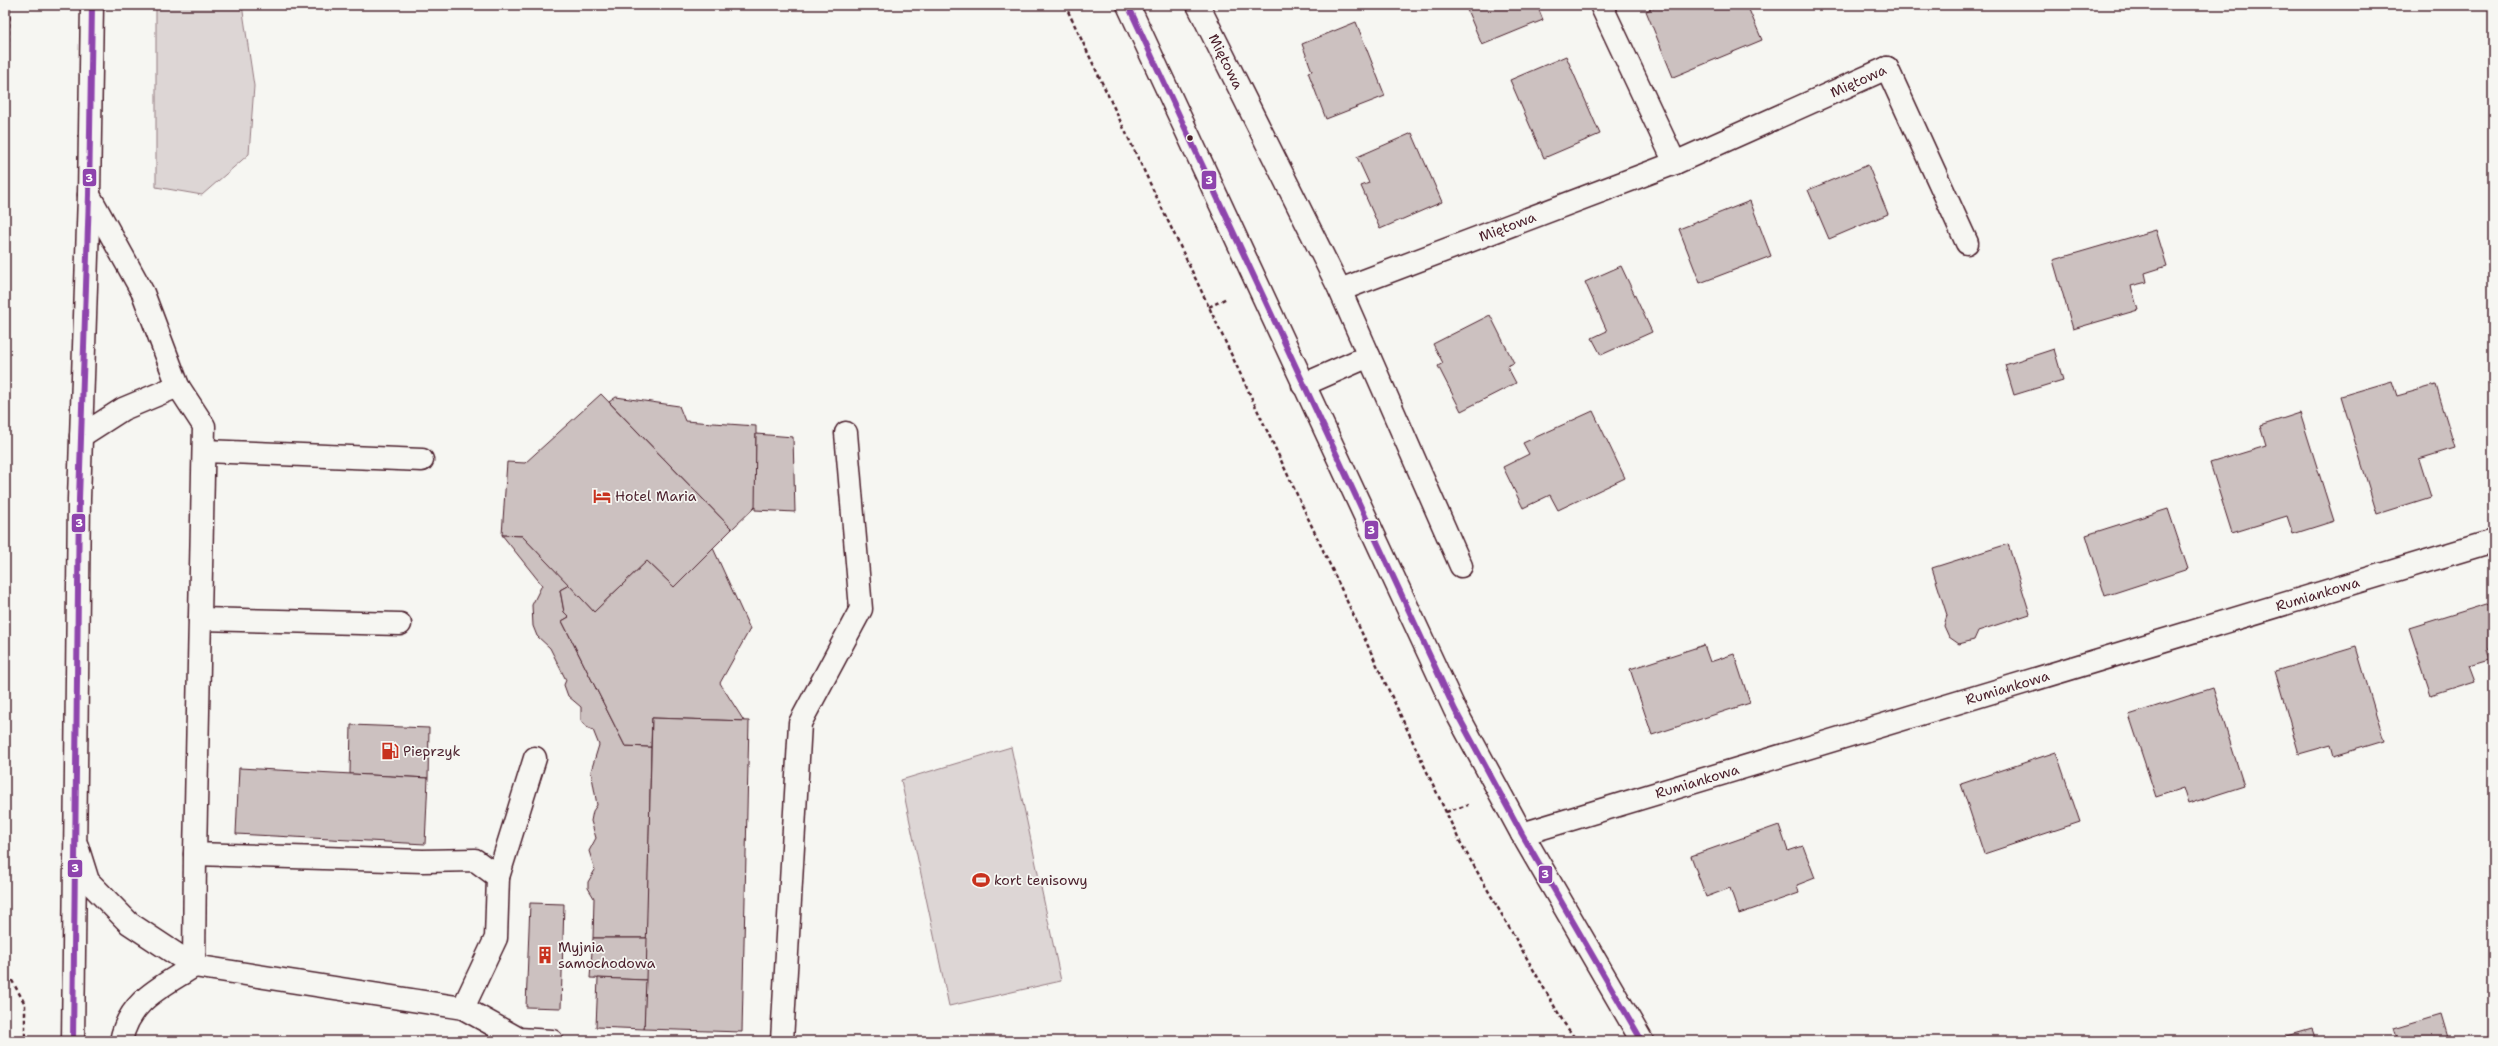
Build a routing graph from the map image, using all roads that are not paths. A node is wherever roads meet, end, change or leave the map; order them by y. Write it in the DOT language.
graph roads {
  1 [pos="92,5"];
  2 [pos="1128,5"];
  3 [pos="1198,5"];
  4 [pos="1601,5"];
  5 [pos="1675,163"];
  6 [pos="89,195"];
  7 [pos="1967,243"];
  8 [pos="1340,290"];
  9 [pos="1369,356"];
  10 [pos="1303,385"];
  11 [pos="178,386"];
  12 [pos="846,433"];
  13 [pos="81,436"];
  14 [pos="204,451"];
  15 [pos="422,460"];
  16 [pos="2493,541"];
  17 [pos="1460,566"];
  18 [pos="200,620"];
  19 [pos="400,624"];
  20 [pos="534,758"];
  21 [pos="1522,834"];
  22 [pos="74,837"];
  23 [pos="195,854"];
  24 [pos="498,877"];
  25 [pos="194,966"];
  26 [pos="463,1008"];
  27 [pos="73,1041"];
  28 [pos="121,1041"];
  29 [pos="552,1041"];
  30 [pos="782,1041"];
  31 [pos="1642,1041"];
  1 -- 6 [label="street"];
  2 -- 10 [label="street"];
  3 -- 8 [label="street, Miętowa"];
  4 -- 5 [label="street"];
  5 -- 7 [label="street, Miętowa"];
  5 -- 8 [label="street, Miętowa"];
  6 -- 11 [label="street"];
  6 -- 13 [label="street"];
  8 -- 9 [label="street, Miętowa"];
  9 -- 10 [label="street"];
  9 -- 17 [label="street, Miętowa"];
  10 -- 21 [label="street"];
  11 -- 13 [label="street"];
  11 -- 14 [label="street"];
  12 -- 30 [label="street"];
  13 -- 22 [label="street"];
  14 -- 15 [label="street"];
  14 -- 18 [label="street"];
  16 -- 21 [label="street, Rumiankowa"];
  18 -- 19 [label="street"];
  18 -- 23 [label="street"];
  20 -- 24 [label="street"];
  21 -- 31 [label="street"];
  22 -- 25 [label="street"];
  22 -- 27 [label="street"];
  23 -- 24 [label="street"];
  23 -- 25 [label="street"];
  24 -- 26 [label="street"];
  25 -- 26 [label="street"];
  25 -- 28 [label="street"];
  26 -- 29 [label="street"];
}
